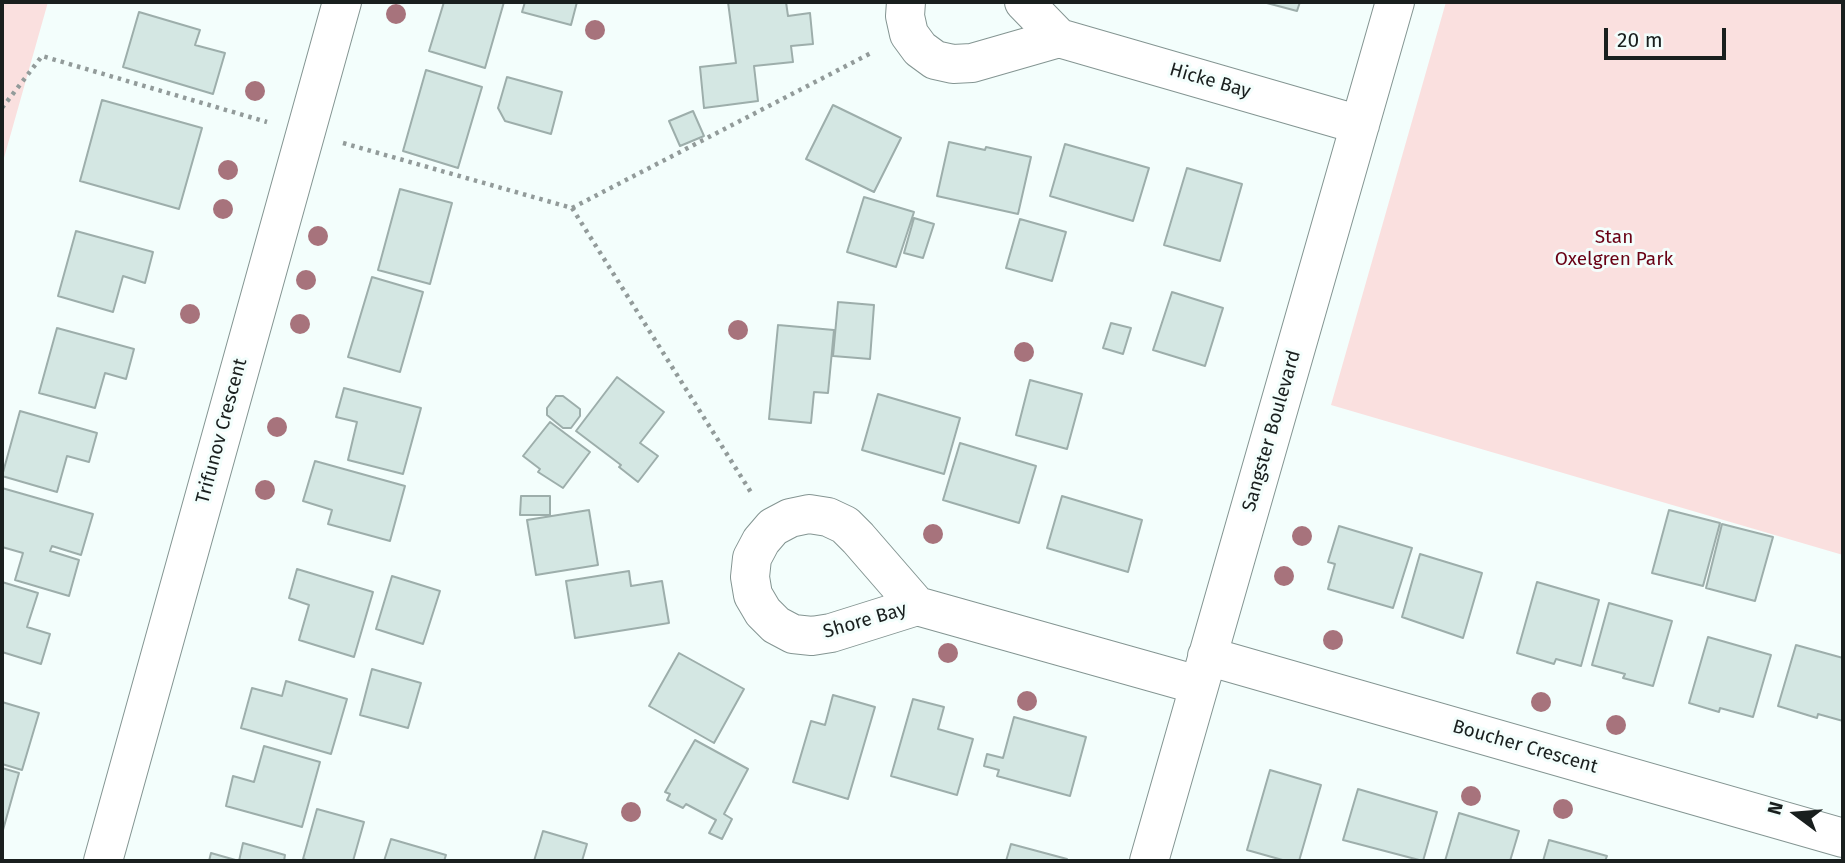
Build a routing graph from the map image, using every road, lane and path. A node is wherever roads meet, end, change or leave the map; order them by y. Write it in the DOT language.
graph roads {
  1 [pos="342,2"];
  2 [pos="1024,2"];
  3 [pos="1395,2"];
  4 [pos="908,18"];
  5 [pos="1059,38"];
  6 [pos="2,108"];
  7 [pos="1360,125"];
  8 [pos="304,132"];
  9 [pos="572,208"];
  10 [pos="774,527"];
  11 [pos="917,606"];
  12 [pos="1202,670"];
  13 [pos="1843,838"];
  14 [pos="103,861"];
  15 [pos="1149,861"];
  1 -- 8 [label="street, Trifunov Crescent"];
  2 -- 5 [label="street, Hicke Bay"];
  3 -- 7 [label="street, Sangster Boulevard"];
  4 -- 5 [label="street"];
  4 -- 9 [label="path"];
  5 -- 7 [label="street, Hicke Bay"];
  6 -- 8 [label="path"];
  7 -- 12 [label="street, Sangster Boulevard"];
  8 -- 9 [label="path"];
  8 -- 14 [label="street, Trifunov Crescent"];
  9 -- 10 [label="path"];
  10 -- 11 [label="street, Shore Bay"];
  10 -- 11 [label="street, Shore Bay"];
  11 -- 12 [label="street, Shore Bay"];
  12 -- 13 [label="street, Boucher Crescent"];
  12 -- 15 [label="street, Sangster Boulevard"];
}
